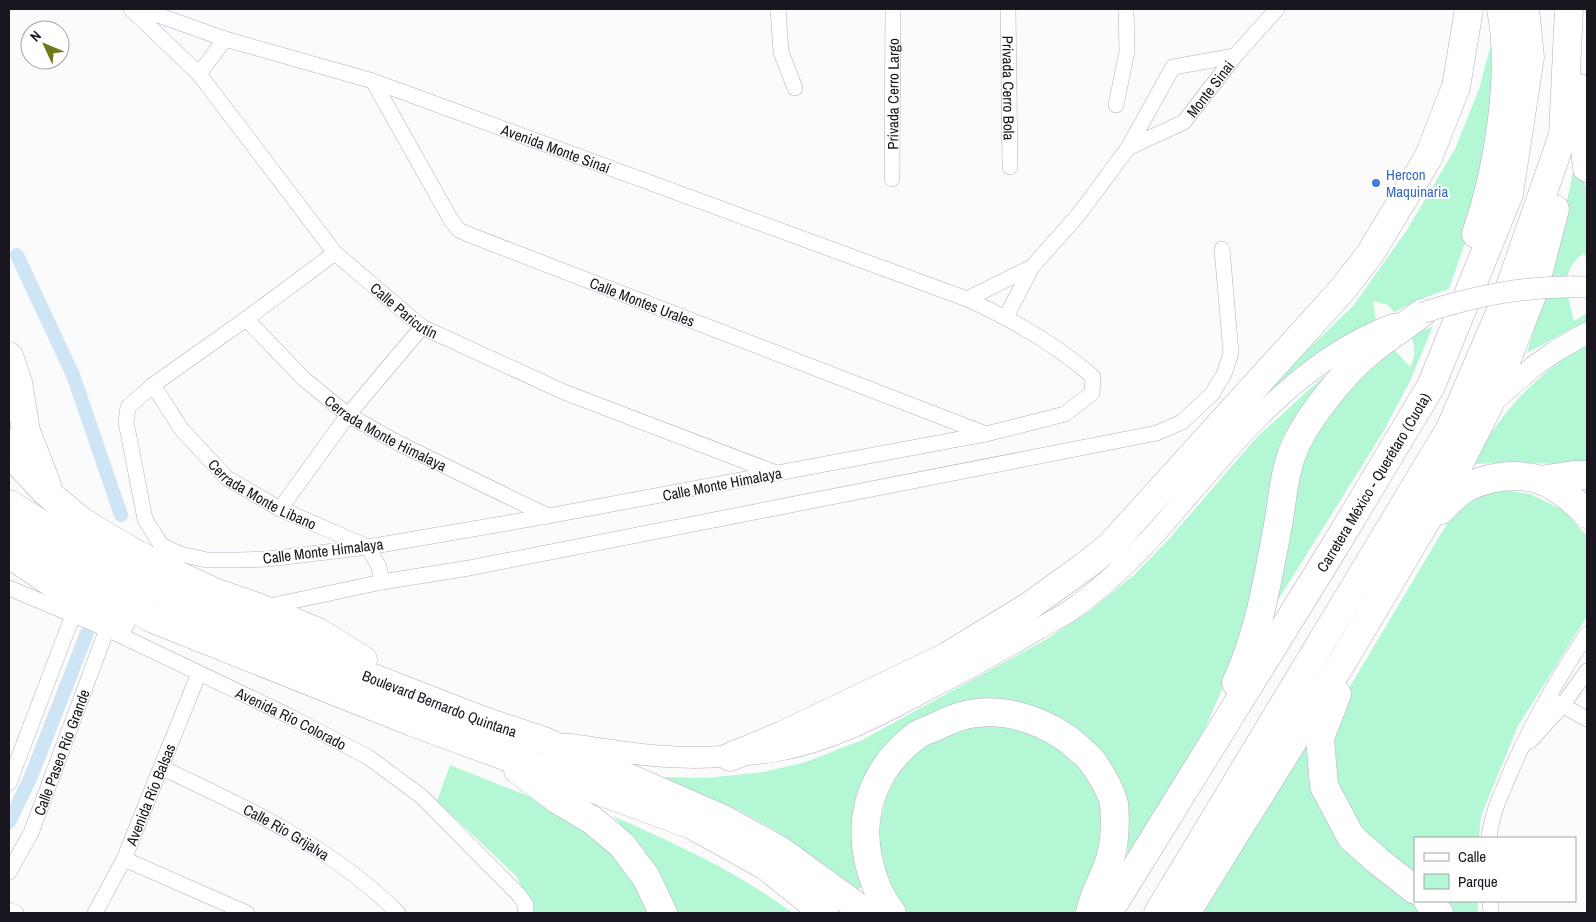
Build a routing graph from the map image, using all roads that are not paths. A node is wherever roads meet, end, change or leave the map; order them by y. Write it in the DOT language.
graph roads {
  1 [pos="131,9"];
  2 [pos="140,9"];
  3 [pos="778,9"];
  4 [pos="893,9"];
  5 [pos="1008,9"];
  6 [pos="1126,9"];
  7 [pos="1277,9"];
  8 [pos="1469,9"];
  9 [pos="1502,9"];
  10 [pos="1525,9"];
  11 [pos="1570,9"];
  12 [pos="225,38"];
  13 [pos="1235,56"];
  14 [pos="199,74"];
  15 [pos="373,80"];
  16 [pos="795,88"];
  17 [pos="1116,105"];
  18 [pos="1563,135"];
  19 [pos="1128,148"];
  20 [pos="1010,167"];
  21 [pos="1587,168"];
  22 [pos="892,178"];
  23 [pos="1222,250"];
  24 [pos="335,253"];
  25 [pos="1032,267"];
  26 [pos="1587,287"];
  27 [pos="967,299"];
  28 [pos="1422,313"];
  29 [pos="1006,317"];
  30 [pos="246,319"];
  31 [pos="422,327"];
  32 [pos="1388,332"];
  33 [pos="1587,333"];
  34 [pos="9,356"];
  35 [pos="152,385"];
  36 [pos="1489,405"];
  37 [pos="348,415"];
  38 [pos="986,434"];
  39 [pos="9,443"];
  40 [pos="776,474"];
  41 [pos="1587,475"];
  42 [pos="1540,480"];
  43 [pos="57,501"];
  44 [pos="9,504"];
  45 [pos="280,509"];
  46 [pos="1587,514"];
  47 [pos="548,516"];
  48 [pos="9,532"];
  49 [pos="1419,534"];
  50 [pos="368,547"];
  51 [pos="9,554"];
  52 [pos="9,571"];
  53 [pos="382,582"];
  54 [pos="9,588"];
  55 [pos="61,589"];
  56 [pos="260,608"];
  57 [pos="73,615"];
  58 [pos="1287,624"];
  59 [pos="107,629"];
  60 [pos="1587,634"];
  61 [pos="1346,656"];
  62 [pos="311,668"];
  63 [pos="1587,671"];
  64 [pos="199,673"];
  65 [pos="416,694"];
  66 [pos="1547,697"];
  67 [pos="1562,706"];
  68 [pos="404,719"];
  69 [pos="1587,719"];
  70 [pos="544,741"];
  71 [pos="497,754"];
  72 [pos="730,757"];
  73 [pos="1516,757"];
  74 [pos="162,768"];
  75 [pos="9,783"];
  76 [pos="1160,829"];
  77 [pos="1204,837"];
  78 [pos="1489,837"];
  79 [pos="124,858"];
  80 [pos="9,872"];
  81 [pos="1414,889"];
  82 [pos="1429,902"];
  83 [pos="9,910"];
  84 [pos="16,913"];
  85 [pos="95,913"];
  86 [pos="247,913"];
  87 [pos="398,913"];
  88 [pos="525,913"];
  89 [pos="663,913"];
  90 [pos="824,913"];
  91 [pos="866,913"];
  92 [pos="892,913"];
  93 [pos="1090,913"];
  94 [pos="1108,913"];
  95 [pos="1158,913"];
  96 [pos="1186,913"];
  97 [pos="1439,913"];
  1 -- 14 [label="street, Calle Paricutín"];
  2 -- 12 [label="street, Avenida Monte Sinaí"];
  3 -- 16 [label="street"];
  4 -- 22 [label="street, Privada Cerro Largo"];
  5 -- 20 [label="street, Privada Cerro Bola"];
  6 -- 17 [label="street"];
  7 -- 13 [label="street, Monte Sinai"];
  8 -- 72 [label="highway"];
  9 -- 58 [label="highway"];
  10 -- 58 [label="highway, Carretera México - Querétaro (Cuota)"];
  11 -- 18 [label="highway"];
  11 -- 21 [label="highway"];
  12 -- 14 [label="street"];
  12 -- 15 [label="street, Avenida Monte Sinaí"];
  13 -- 19 [label="street, Monte Sinai"];
  13 -- 19 [label="street, Monte Sinai"];
  14 -- 24 [label="street, Calle Paricutín"];
  15 -- 27 [label="street, Avenida Monte Sinaí"];
  15 -- 38 [label="street, Calle Montes Urales"];
  18 -- 36 [label="highway"];
  18 -- 77 [label="highway"];
  19 -- 25 [label="street, Monte Sinai"];
  23 -- 53 [label="street"];
  24 -- 30 [label="street"];
  24 -- 31 [label="street, Calle Paricutín"];
  25 -- 27 [label="street, Monte Sinai"];
  25 -- 29 [label="street, Monte Sinai"];
  26 -- 28 [label="street, bridge"];
  27 -- 29 [label="street, Calle Monte Himalaya"];
  28 -- 32 [label="highway"];
  29 -- 38 [label="street, Calle Monte Himalaya"];
  30 -- 35 [label="street"];
  30 -- 37 [label="street, Cerrada Monte Himalaya"];
  31 -- 37 [label="street"];
  31 -- 40 [label="street, Calle Paricutín"];
  32 -- 72 [label="street"];
  32 -- 76 [label="highway"];
  33 -- 36 [label="street"];
  34 -- 43 [label="highway"];
  35 -- 45 [label="street, Cerrada Monte Líbano"];
  35 -- 50 [label="street, Calle Monte Himalaya"];
  36 -- 49 [label="highway"];
  37 -- 45 [label="street"];
  37 -- 47 [label="street, Cerrada Monte Himalaya"];
  38 -- 40 [label="street, Calle Monte Himalaya"];
  39 -- 43 [label="highway"];
  40 -- 47 [label="street, Calle Monte Himalaya"];
  41 -- 42 [label="highway"];
  42 -- 46 [label="highway"];
  42 -- 49 [label="highway"];
  43 -- 56 [label="highway"];
  44 -- 62 [label="highway, Boulevard Bernardo Quintana"];
  45 -- 50 [label="street, Cerrada Monte Líbano"];
  47 -- 50 [label="street, Calle Monte Himalaya"];
  48 -- 62 [label="highway, Boulevard Bernardo Quintana"];
  49 -- 61 [label="highway"];
  50 -- 53 [label="street"];
  51 -- 55 [label="highway"];
  52 -- 55 [label="highway"];
  53 -- 56 [label="street"];
  54 -- 57 [label="street, Avenida Río Colorado"];
  55 -- 68 [label="highway"];
  56 -- 65 [label="highway"];
  57 -- 59 [label="street, Avenida Río Colorado"];
  57 -- 75 [label="street"];
  58 -- 76 [label="highway, Carretera México - Querétaro (Cuota)"];
  59 -- 64 [label="street, Avenida Río Colorado"];
  59 -- 80 [label="street, Calle Paseo Río Grande"];
  60 -- 66 [label="street"];
  61 -- 77 [label="highway"];
  61 -- 81 [label="highway"];
  61 -- 96 [label="highway"];
  62 -- 65 [label="highway, Boulevard Bernardo Quintana"];
  62 -- 68 [label="highway, Boulevard Bernardo Quintana"];
  63 -- 67 [label="street"];
  64 -- 74 [label="street, Avenida Río Balsas"];
  64 -- 88 [label="street, Avenida Río Colorado"];
  65 -- 70 [label="highway, Boulevard Bernardo Quintana"];
  66 -- 67 [label="street"];
  66 -- 73 [label="street"];
  67 -- 69 [label="street"];
  67 -- 73 [label="street"];
  68 -- 71 [label="highway, Boulevard Bernardo Quintana"];
  70 -- 72 [label="street"];
  70 -- 91 [label="highway, Boulevard Bernardo Quintana"];
  71 -- 89 [label="highway"];
  71 -- 90 [label="highway, Boulevard Bernardo Quintana"];
  73 -- 78 [label="street"];
  74 -- 79 [label="street, Avenida Río Balsas"];
  74 -- 87 [label="street, Calle Río Grijalva"];
  76 -- 94 [label="highway, Carretera México - Querétaro (Cuota)"];
  77 -- 95 [label="highway"];
  79 -- 85 [label="street, Avenida Río Balsas"];
  79 -- 86 [label="street"];
  82 -- 97 [label="highway"];
  83 -- 84 [label="street"];
  92 -- 93 [label="highway"];
}
